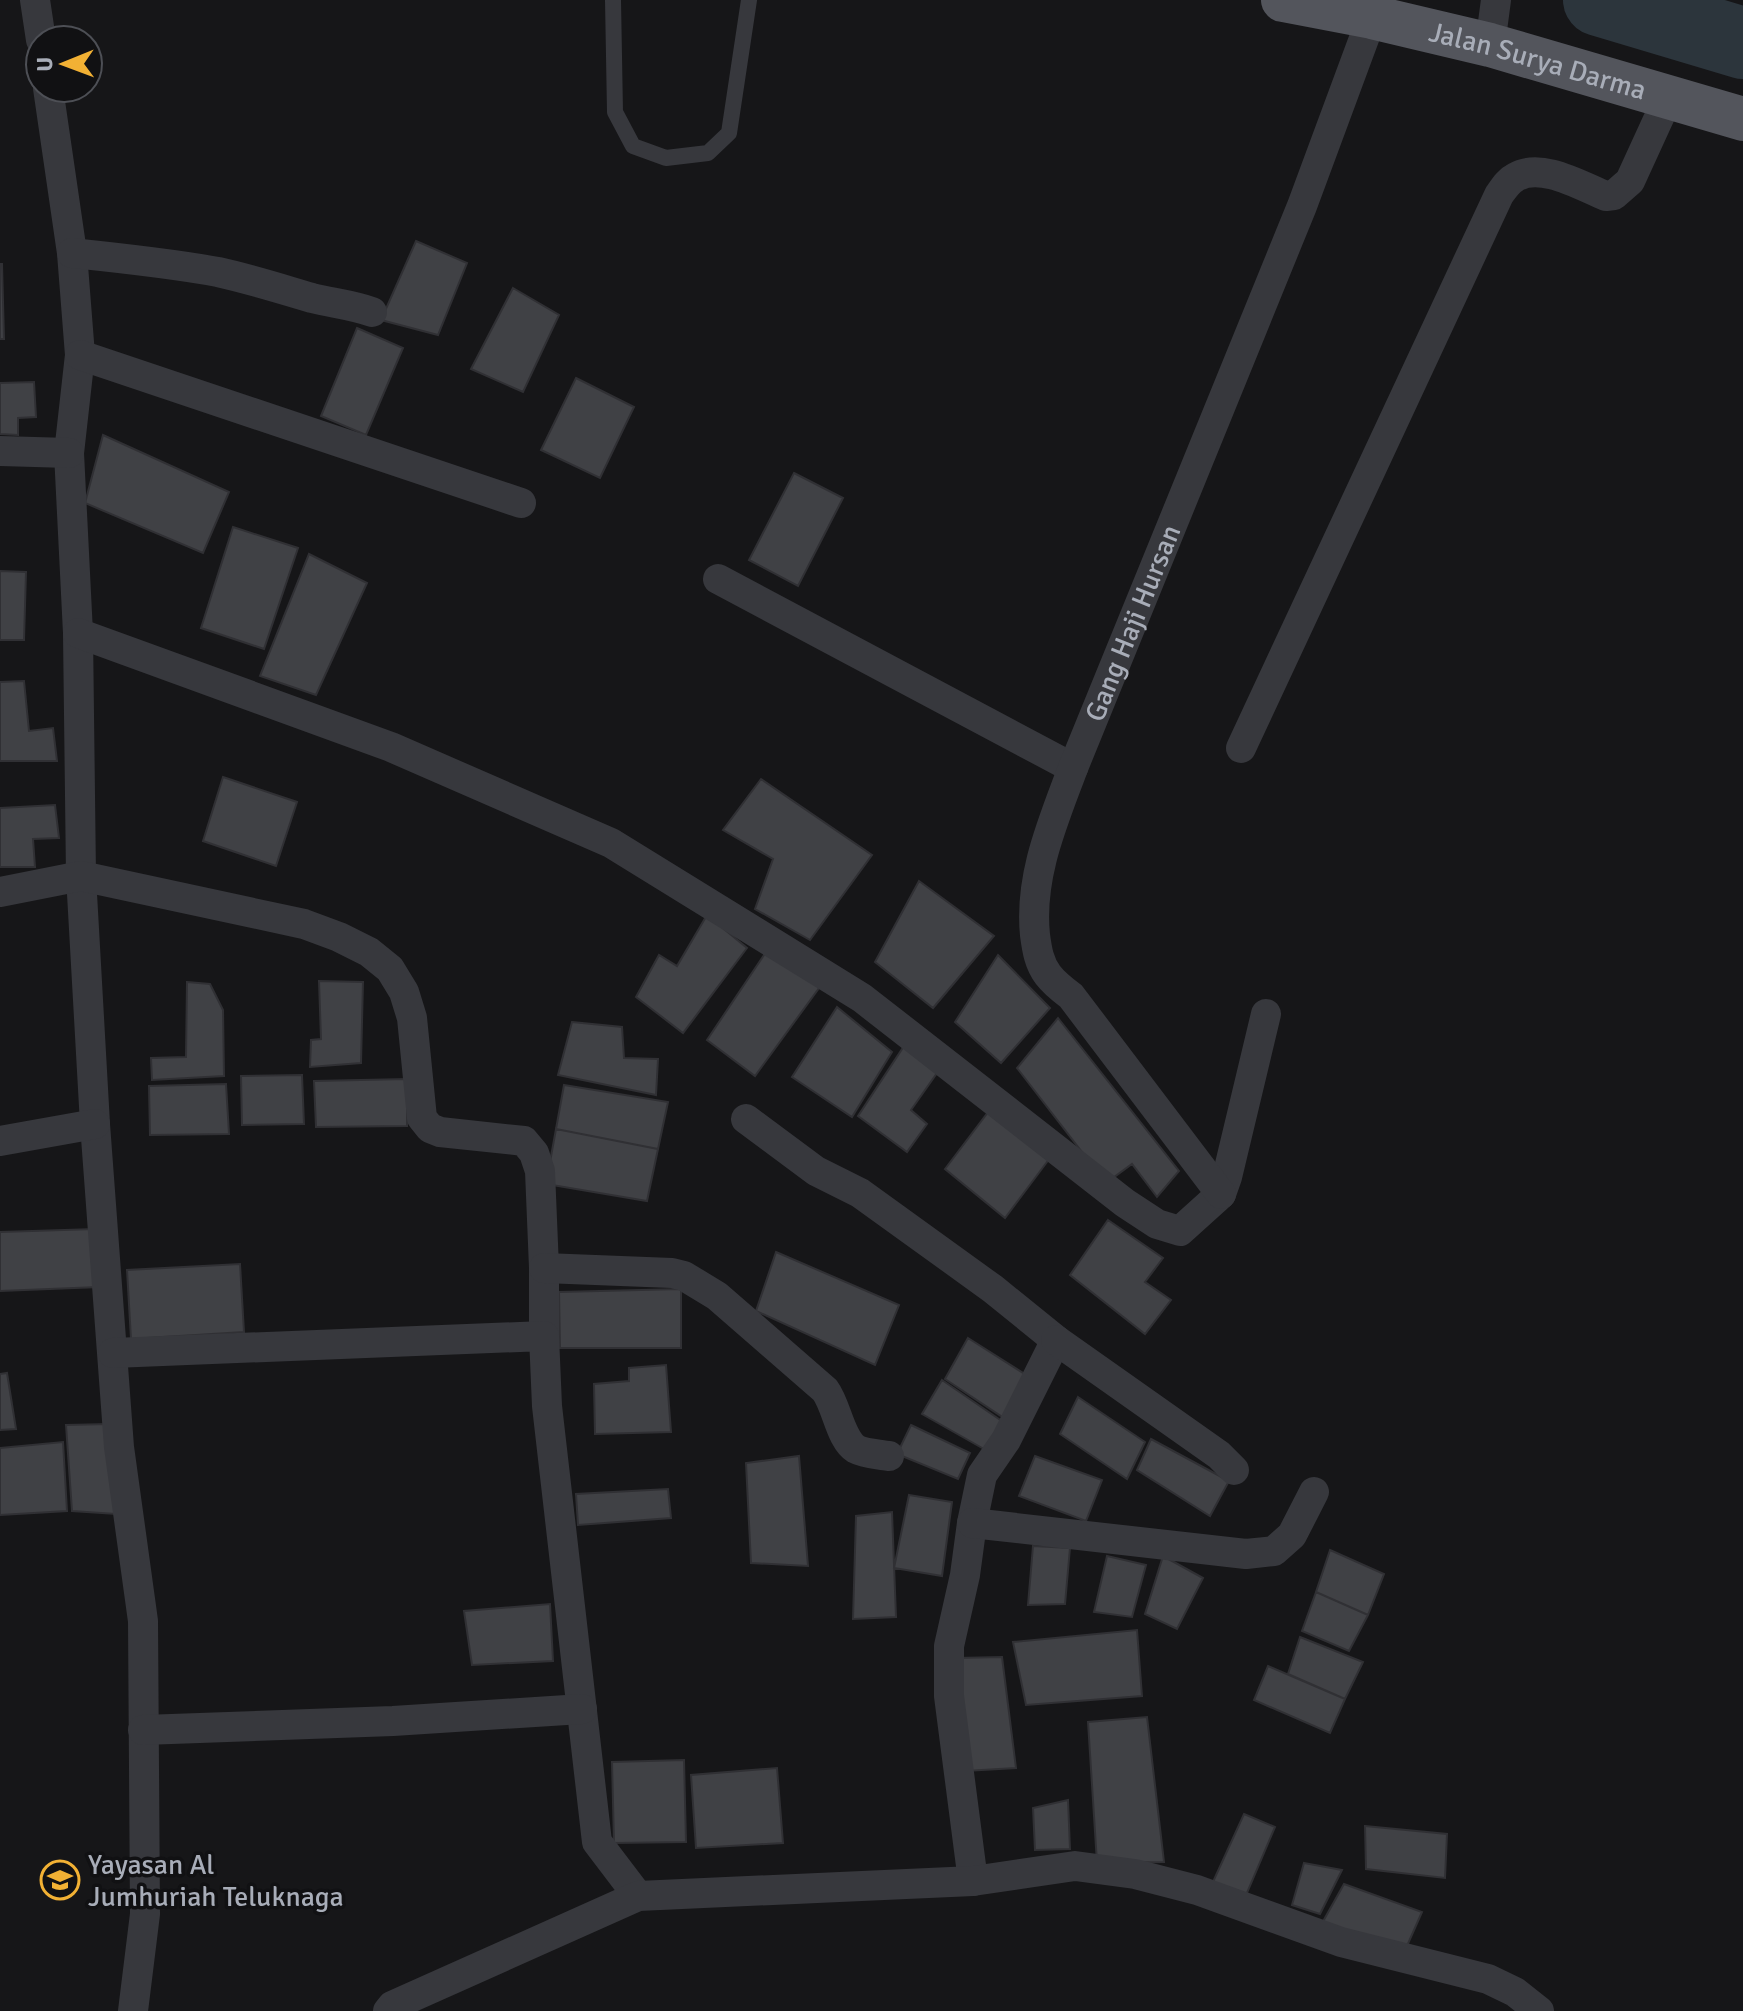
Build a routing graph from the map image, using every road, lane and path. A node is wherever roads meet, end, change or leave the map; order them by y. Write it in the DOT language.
graph roads {
  1 [pos="35,0"];
  2 [pos="613,0"];
  3 [pos="749,0"];
  4 [pos="1283,0"];
  5 [pos="1494,16"];
  6 [pos="1372,17"];
  7 [pos="39,24"];
  8 [pos="1668,98"];
  9 [pos="50,104"];
  10 [pos="1743,119"];
  11 [pos="72,253"];
  12 [pos="372,312"];
  13 [pos="80,355"];
  14 [pos="0,451"];
  15 [pos="69,453"];
  16 [pos="521,503"];
  17 [pos="718,579"];
  18 [pos="78,633"];
  19 [pos="1241,748"];
  20 [pos="1073,768"];
  21 [pos="81,876"];
  22 [pos="0,892"];
  23 [pos="1266,1014"];
  24 [pos="746,1119"];
  25 [pos="95,1124"];
  26 [pos="0,1141"];
  27 [pos="1221,1194"];
  28 [pos="544,1268"];
  29 [pos="544,1336"];
  30 [pos="1056,1340"];
  31 [pos="113,1353"];
  32 [pos="889,1456"];
  33 [pos="1234,1470"];
  34 [pos="1314,1492"];
  35 [pos="972,1523"];
  36 [pos="582,1709"];
  37 [pos="143,1730"];
  38 [pos="973,1881"];
  39 [pos="638,1896"];
  40 [pos="133,2011"];
  41 [pos="388,2011"];
  42 [pos="1539,2011"];
  1 -- 7 [label="street"];
  2 -- 3 [label="lane"];
  4 -- 6 [label="main road, Jalan Surya Darma"];
  5 -- 6 [label="main road, Jalan Surya Darma"];
  5 -- 8 [label="main road, Jalan Surya Darma"];
  6 -- 20 [label="street, Gang Haji Hursan"];
  8 -- 10 [label="main road, Jalan Surya Darma"];
  8 -- 19 [label="street"];
  9 -- 11 [label="street"];
  11 -- 12 [label="street"];
  11 -- 13 [label="street"];
  13 -- 15 [label="street"];
  13 -- 16 [label="street"];
  14 -- 15 [label="street"];
  15 -- 18 [label="street"];
  17 -- 20 [label="street"];
  18 -- 21 [label="street"];
  18 -- 27 [label="street"];
  20 -- 27 [label="street, Gang Haji Hursan"];
  21 -- 22 [label="street"];
  21 -- 25 [label="street"];
  21 -- 28 [label="street"];
  23 -- 27 [label="street"];
  24 -- 30 [label="street"];
  25 -- 26 [label="street"];
  25 -- 31 [label="street"];
  28 -- 29 [label="street"];
  28 -- 32 [label="street"];
  29 -- 31 [label="street"];
  29 -- 36 [label="street"];
  30 -- 33 [label="street"];
  30 -- 35 [label="street"];
  31 -- 37 [label="street"];
  34 -- 35 [label="street"];
  35 -- 38 [label="street"];
  36 -- 37 [label="street"];
  36 -- 39 [label="street"];
  37 -- 40 [label="street"];
  38 -- 39 [label="street"];
  38 -- 42 [label="street"];
  39 -- 41 [label="street"];
}
